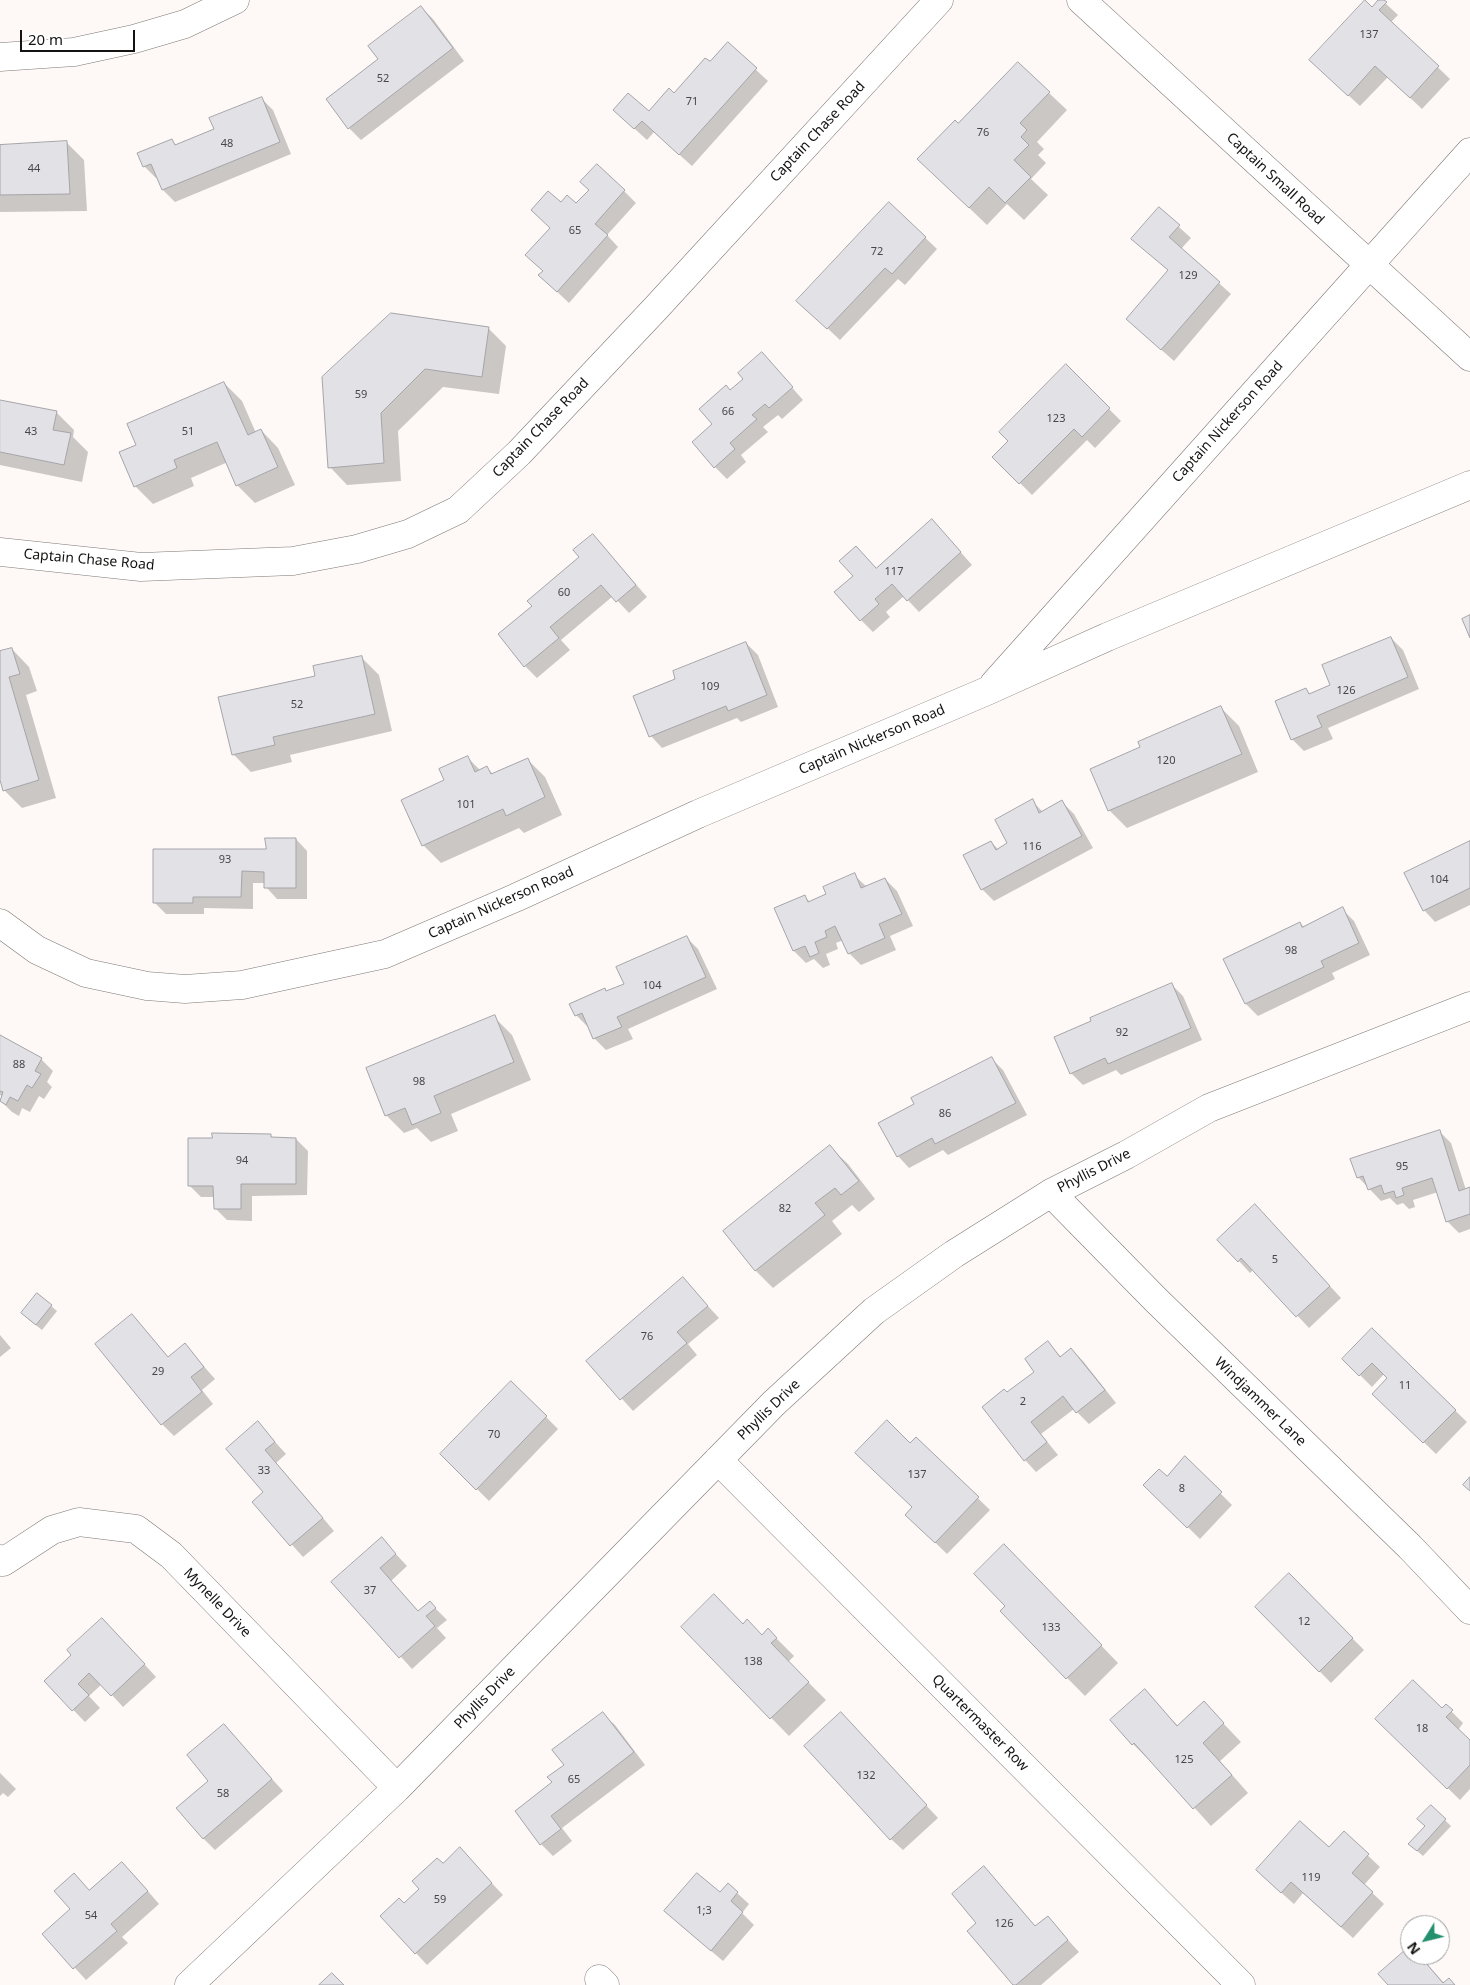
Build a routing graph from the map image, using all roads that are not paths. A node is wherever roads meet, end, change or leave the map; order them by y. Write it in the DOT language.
graph roads {
  1 [pos="235,0"];
  2 [pos="939,0"];
  3 [pos="1081,0"];
  4 [pos="0,57"];
  5 [pos="1470,152"];
  6 [pos="1369,264"];
  7 [pos="1470,358"];
  8 [pos="1470,486"];
  9 [pos="0,552"];
  10 [pos="987,692"];
  11 [pos="0,923"];
  12 [pos="1470,1006"];
  13 [pos="1051,1193"];
  14 [pos="718,1460"];
  15 [pos="1,1562"];
  16 [pos="1470,1610"];
  17 [pos="397,1788"];
  18 [pos="189,1985"];
  19 [pos="1241,1985"];
  1 -- 4 [label="street"];
  2 -- 9 [label="street, Captain Chase Road"];
  3 -- 6 [label="street, Captain Small Road"];
  5 -- 6 [label="street, Captain Nickerson Road"];
  6 -- 7 [label="street, Captain Small Road"];
  6 -- 10 [label="street, Captain Nickerson Road"];
  8 -- 10 [label="street, Captain Nickerson Road"];
  10 -- 11 [label="street, Captain Nickerson Road"];
  12 -- 13 [label="street, Phyllis Drive"];
  13 -- 14 [label="street, Phyllis Drive"];
  13 -- 16 [label="street, Windjammer Lane"];
  14 -- 17 [label="street, Phyllis Drive"];
  14 -- 19 [label="street, Quartermaster Row"];
  15 -- 17 [label="street, Mynelle Drive"];
  17 -- 18 [label="street, Phyllis Drive"];
}
